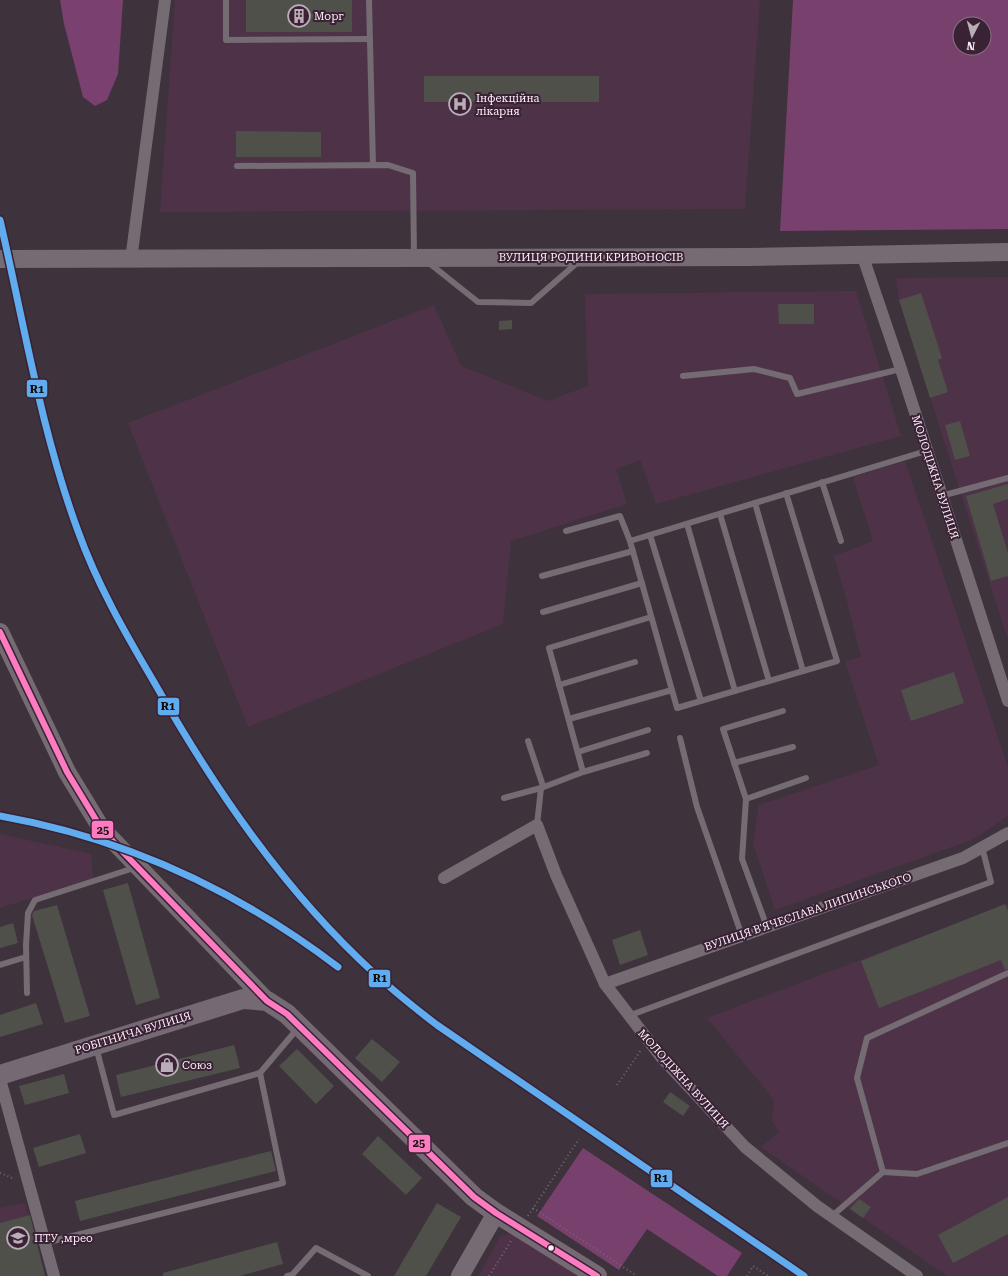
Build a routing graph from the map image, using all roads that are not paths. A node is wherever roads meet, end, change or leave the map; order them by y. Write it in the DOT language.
graph roads {
  1 [pos="165,0"];
  2 [pos="226,0"];
  3 [pos="369,0"];
  4 [pos="370,39"];
  5 [pos="373,165"];
  6 [pos="237,166"];
  7 [pos="1008,252"];
  8 [pos="862,254"];
  9 [pos="583,257"];
  10 [pos="418,258"];
  11 [pos="0,259"];
  12 [pos="131,260"];
  13 [pos="901,369"];
  14 [pos="683,376"];
  15 [pos="926,451"];
  16 [pos="1008,478"];
  17 [pos="822,482"];
  18 [pos="786,493"];
  19 [pos="941,496"];
  20 [pos="755,503"];
  21 [pos="720,514"];
  22 [pos="687,524"];
  23 [pos="566,531"];
  24 [pos="650,535"];
  25 [pos="630,541"];
  26 [pos="841,541"];
  27 [pos="633,551"];
  28 [pos="542,576"];
  29 [pos="642,583"];
  30 [pos="543,612"];
  31 [pos="651,617"];
  32 [pos="0,632"];
  33 [pos="635,662"];
  34 [pos="803,670"];
  35 [pos="769,681"];
  36 [pos="559,685"];
  37 [pos="672,690"];
  38 [pos="734,691"];
  39 [pos="701,701"];
  40 [pos="1008,701"];
  41 [pos="783,711"];
  42 [pos="569,719"];
  43 [pos="648,730"];
  44 [pos="680,738"];
  45 [pos="528,741"];
  46 [pos="793,746"];
  47 [pos="578,752"];
  48 [pos="647,753"];
  49 [pos="734,763"];
  50 [pos="583,772"];
  51 [pos="806,778"];
  52 [pos="542,787"];
  53 [pos="504,798"];
  54 [pos="746,798"];
  55 [pos="537,825"];
  56 [pos="1008,833"];
  57 [pos="982,847"];
  58 [pos="138,867"];
  59 [pos="444,878"];
  60 [pos="767,927"];
  61 [pos="742,936"];
  62 [pos="26,958"];
  63 [pos="0,965"];
  64 [pos="1008,974"];
  65 [pos="605,984"];
  66 [pos="27,993"];
  67 [pos="267,1001"];
  68 [pos="628,1016"];
  69 [pos="299,1027"];
  70 [pos="95,1045"];
  71 [pos="260,1073"];
  72 [pos="0,1075"];
  73 [pos="0,1079"];
  74 [pos="1008,1143"];
  75 [pos="883,1172"];
  76 [pos="496,1214"];
  77 [pos="832,1216"];
  78 [pos="45,1243"];
  79 [pos="54,1276"];
  80 [pos="287,1276"];
  81 [pos="368,1276"];
  82 [pos="460,1276"];
  83 [pos="596,1276"];
  84 [pos="917,1276"];
  1 -- 12 [label="street"];
  2 -- 4 [label="lane"];
  3 -- 4 [label="lane"];
  4 -- 5 [label="lane"];
  5 -- 6 [label="lane"];
  5 -- 10 [label="lane"];
  7 -- 8 [label="main road, ВУЛИЦЯ РОДИНИ КРИВОНОСІВ"];
  8 -- 9 [label="main road, ВУЛИЦЯ РОДИНИ КРИВОНОСІВ"];
  8 -- 13 [label="street, МОЛОДІЖНА ВУЛИЦЯ"];
  9 -- 10 [label="main road, ВУЛИЦЯ РОДИНИ КРИВОНОСІВ"];
  9 -- 10 [label="lane"];
  10 -- 12 [label="main road, ВУЛИЦЯ РОДИНИ КРИВОНОСІВ"];
  11 -- 12 [label="main road, ВУЛИЦЯ РОДИНИ КРИВОНОСІВ"];
  13 -- 14 [label="lane"];
  13 -- 15 [label="street, МОЛОДІЖНА ВУЛИЦЯ"];
  15 -- 17 [label="lane"];
  15 -- 19 [label="street, МОЛОДІЖНА ВУЛИЦЯ"];
  16 -- 19 [label="lane"];
  17 -- 18 [label="lane"];
  17 -- 26 [label="lane"];
  18 -- 20 [label="lane"];
  18 -- 34 [label="lane"];
  19 -- 40 [label="street, МОЛОДІЖНА ВУЛИЦЯ"];
  20 -- 21 [label="lane"];
  20 -- 34 [label="lane"];
  21 -- 22 [label="lane"];
  21 -- 35 [label="lane"];
  22 -- 24 [label="lane"];
  22 -- 38 [label="lane"];
  23 -- 25 [label="lane"];
  24 -- 25 [label="lane"];
  24 -- 39 [label="lane"];
  25 -- 27 [label="lane"];
  27 -- 28 [label="lane"];
  27 -- 29 [label="lane"];
  29 -- 30 [label="lane"];
  29 -- 31 [label="lane"];
  31 -- 36 [label="lane"];
  31 -- 37 [label="lane"];
  32 -- 58 [label="main road"];
  33 -- 36 [label="lane"];
  34 -- 35 [label="lane"];
  35 -- 38 [label="lane"];
  36 -- 42 [label="lane"];
  37 -- 39 [label="lane"];
  37 -- 42 [label="lane"];
  38 -- 39 [label="lane"];
  41 -- 49 [label="lane"];
  42 -- 47 [label="lane"];
  43 -- 47 [label="lane"];
  44 -- 61 [label="lane"];
  45 -- 52 [label="lane"];
  46 -- 49 [label="lane"];
  47 -- 50 [label="lane"];
  48 -- 50 [label="lane"];
  49 -- 54 [label="lane"];
  50 -- 52 [label="lane"];
  51 -- 54 [label="lane"];
  52 -- 53 [label="lane"];
  52 -- 55 [label="lane"];
  54 -- 60 [label="lane"];
  55 -- 59 [label="street"];
  55 -- 65 [label="street, МОЛОДІЖНА ВУЛИЦЯ"];
  56 -- 57 [label="street, ВУЛИЦЯ В'ЯЧЕСЛАВА ЛИПИНСЬКОГО"];
  57 -- 60 [label="street, ВУЛИЦЯ В'ЯЧЕСЛАВА ЛИПИНСЬКОГО"];
  57 -- 68 [label="lane"];
  58 -- 62 [label="lane"];
  58 -- 67 [label="main road"];
  60 -- 61 [label="street, ВУЛИЦЯ В'ЯЧЕСЛАВА ЛИПИНСЬКОГО"];
  61 -- 65 [label="street, ВУЛИЦЯ В'ЯЧЕСЛАВА ЛИПИНСЬКОГО"];
  62 -- 63 [label="lane"];
  62 -- 66 [label="lane"];
  64 -- 75 [label="lane"];
  65 -- 68 [label="street, МОЛОДІЖНА ВУЛИЦЯ"];
  67 -- 69 [label="main road"];
  67 -- 70 [label="main road, РОБІТНИЧА ВУЛИЦЯ"];
  68 -- 77 [label="street, МОЛОДІЖНА ВУЛИЦЯ"];
  69 -- 71 [label="lane"];
  69 -- 76 [label="main road"];
  70 -- 71 [label="lane"];
  70 -- 72 [label="main road, РОБІТНИЧА ВУЛИЦЯ"];
  71 -- 78 [label="lane"];
  73 -- 78 [label="street"];
  74 -- 75 [label="lane"];
  75 -- 77 [label="lane"];
  76 -- 82 [label="main road"];
  76 -- 83 [label="main road"];
  77 -- 84 [label="street, МОЛОДІЖНА ВУЛИЦЯ"];
  78 -- 79 [label="street"];
  80 -- 81 [label="lane"];
}
